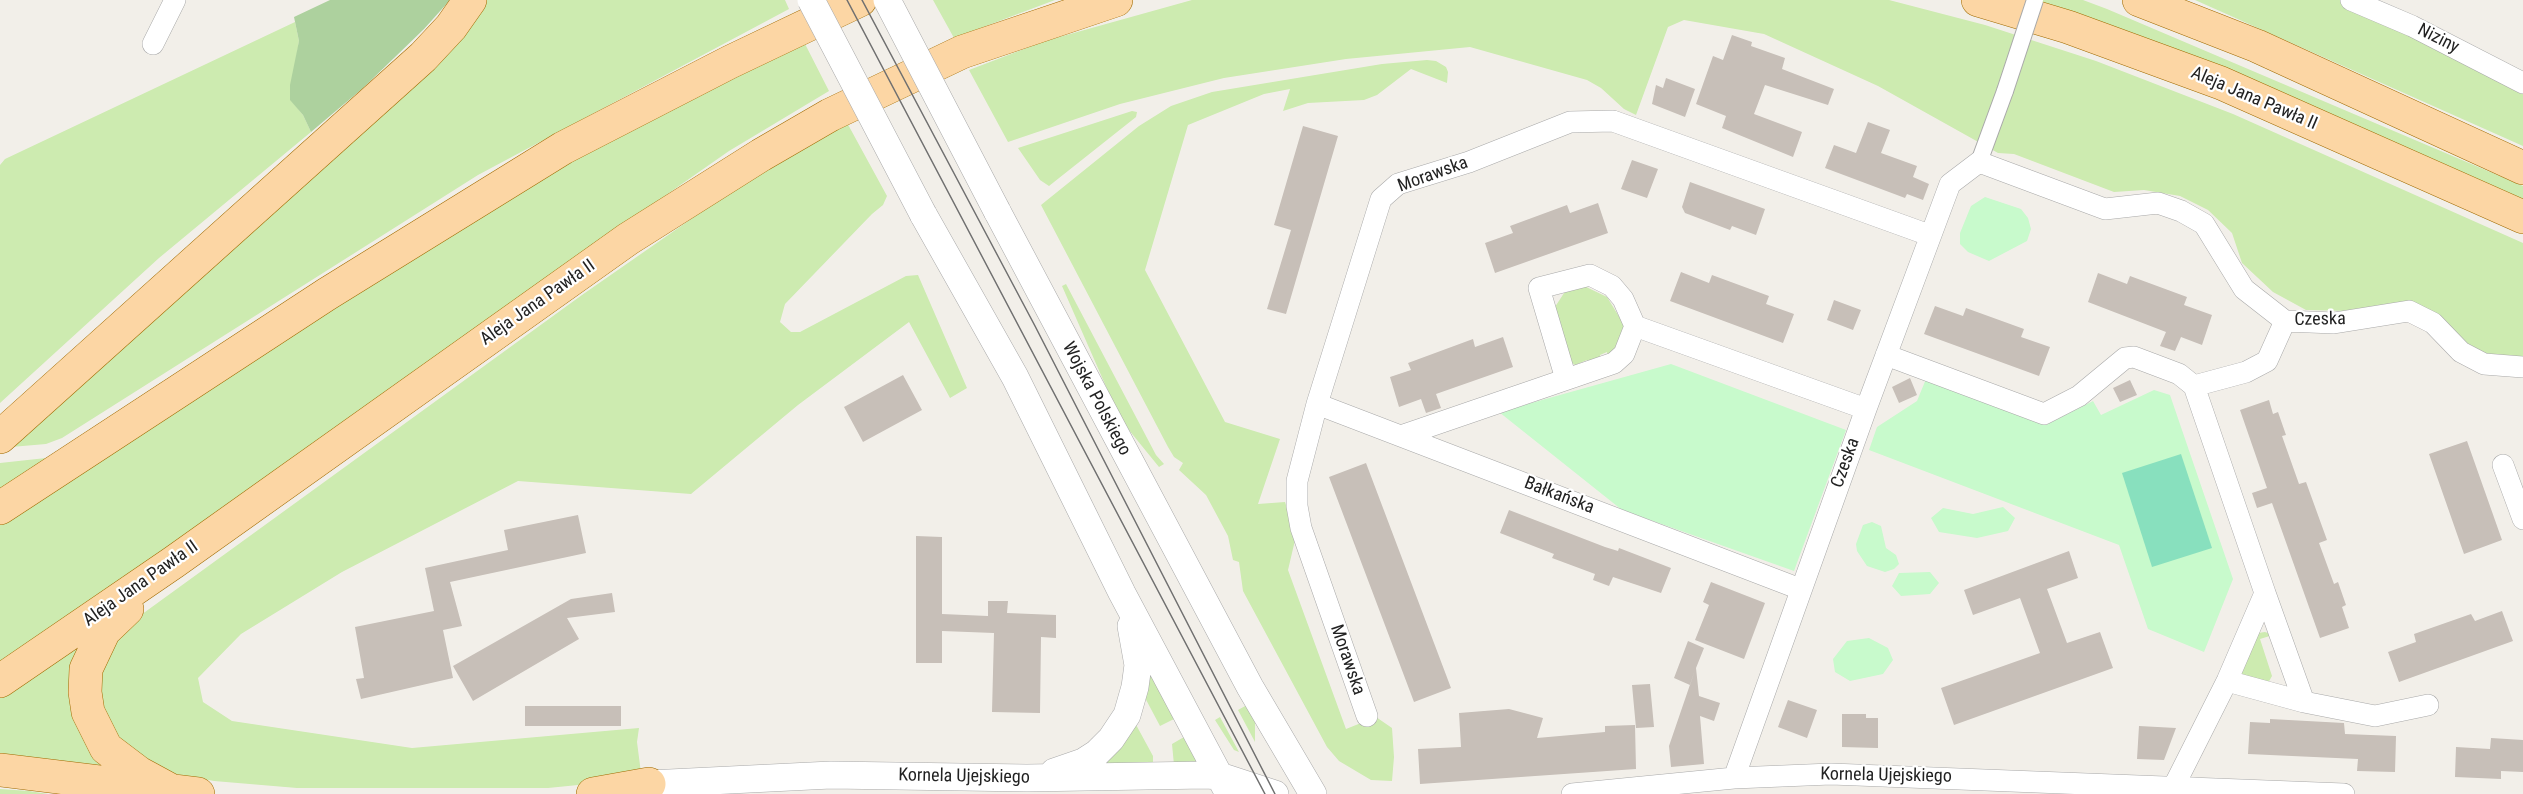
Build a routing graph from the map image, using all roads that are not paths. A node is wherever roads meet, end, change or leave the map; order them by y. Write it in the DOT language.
graph roads {
  1 [pos="175,0"];
  2 [pos="470,0"];
  3 [pos="811,0"];
  4 [pos="860,0"];
  5 [pos="887,0"];
  6 [pos="1116,0"];
  7 [pos="1978,0"];
  8 [pos="2035,0"];
  9 [pos="2139,0"];
  10 [pos="2351,0"];
  11 [pos="153,44"];
  12 [pos="2523,83"];
  13 [pos="2471,144"];
  14 [pos="2523,161"];
  15 [pos="1979,162"];
  16 [pos="2523,168"];
  17 [pos="2523,217"];
  18 [pos="1929,236"];
  19 [pos="2285,321"];
  20 [pos="1635,326"];
  21 [pos="1886,355"];
  22 [pos="2523,367"];
  23 [pos="1566,379"];
  24 [pos="2194,386"];
  25 [pos="1317,404"];
  26 [pos="1866,408"];
  27 [pos="1401,436"];
  28 [pos="0,437"];
  29 [pos="2503,465"];
  30 [pos="0,508"];
  31 [pos="2523,519"];
  32 [pos="174,562"];
  33 [pos="1800,589"];
  34 [pos="1122,593"];
  35 [pos="2265,593"];
  36 [pos="0,681"];
  37 [pos="2227,681"];
  38 [pos="2304,702"];
  39 [pos="2428,705"];
  40 [pos="1367,716"];
  41 [pos="0,770"];
  42 [pos="1027,778"];
  43 [pos="1734,778"];
  44 [pos="649,784"];
  45 [pos="1225,785"];
  46 [pos="2067,788"];
  47 [pos="2172,790"];
  48 [pos="186,793"];
  49 [pos="593,794"];
  50 [pos="1275,794"];
  51 [pos="1313,794"];
  52 [pos="1579,794"];
  53 [pos="2344,794"];
  1 -- 11 [label="street"];
  2 -- 28 [label="main road"];
  3 -- 34 [label="street, bridge"];
  4 -- 30 [label="main road"];
  5 -- 51 [label="street, Wojska Polskiego, bridge"];
  6 -- 32 [label="main road, Aleja Jana Pawła II"];
  7 -- 17 [label="main road, Aleja Jana Pawła II"];
  8 -- 15 [label="street, bridge"];
  9 -- 13 [label="main road"];
  10 -- 12 [label="street, Niziny"];
  13 -- 14 [label="main road"];
  13 -- 16 [label="main road"];
  15 -- 18 [label="street, Czeska"];
  15 -- 19 [label="street, Czeska"];
  18 -- 21 [label="street, Czeska"];
  18 -- 25 [label="street, Morawska"];
  19 -- 22 [label="street, Czeska"];
  19 -- 24 [label="street"];
  20 -- 23 [label="street"];
  20 -- 23 [label="street"];
  20 -- 26 [label="street"];
  21 -- 24 [label="street"];
  21 -- 26 [label="street, Czeska"];
  23 -- 27 [label="street"];
  24 -- 35 [label="street"];
  25 -- 27 [label="street, Bałkańska"];
  25 -- 40 [label="street, Morawska"];
  26 -- 33 [label="street, Czeska"];
  27 -- 33 [label="street, Bałkańska"];
  29 -- 31 [label="street"];
  32 -- 36 [label="main road, Aleja Jana Pawła II"];
  32 -- 48 [label="main road"];
  33 -- 43 [label="street, Czeska"];
  34 -- 42 [label="street"];
  34 -- 45 [label="street"];
  35 -- 37 [label="street"];
  35 -- 38 [label="street"];
  37 -- 38 [label="street"];
  37 -- 47 [label="street"];
  38 -- 39 [label="street"];
  41 -- 48 [label="main road"];
  42 -- 44 [label="street, Kornela Ujejskiego"];
  42 -- 45 [label="street, Kornela Ujejskiego"];
  43 -- 46 [label="street, Kornela Ujejskiego"];
  43 -- 52 [label="street, Kornela Ujejskiego"];
  44 -- 49 [label="main road"];
  45 -- 50 [label="street, Kornela Ujejskiego"];
  46 -- 47 [label="street, Kornela Ujejskiego"];
  47 -- 53 [label="street, Kornela Ujejskiego"];
}
